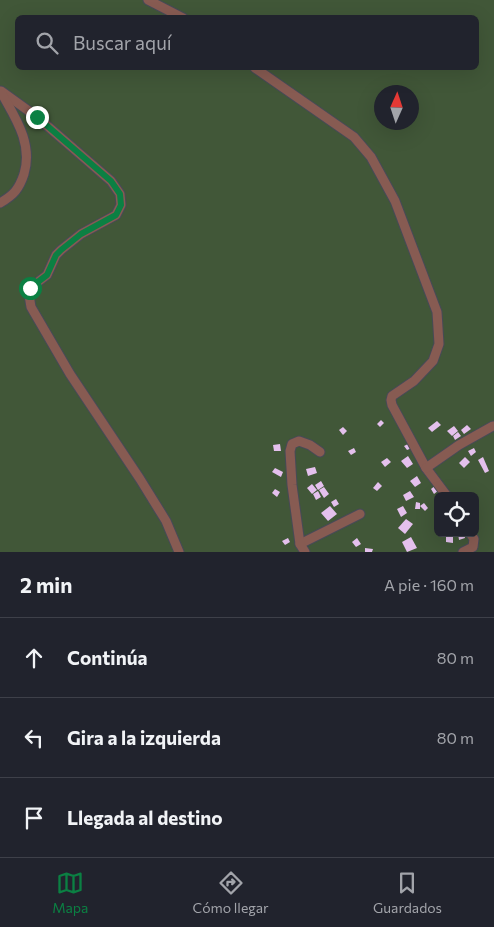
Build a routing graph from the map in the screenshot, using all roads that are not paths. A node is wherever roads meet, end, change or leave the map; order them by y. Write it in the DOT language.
graph roads {
  1 [pos="148,0"];
  2 [pos="177,15"];
  3 [pos="258,70"];
  4 [pos="0,90"];
  5 [pos="0,203"];
  6 [pos="492,426"];
  7 [pos="320,452"];
  8 [pos="426,468"];
  9 [pos="444,492"];
  10 [pos="360,514"];
  11 [pos="303,548"];
  12 [pos="474,549"];
  13 [pos="179,552"];
  14 [pos="463,552"];
  1 -- 2 [label="street"];
  3 -- 8 [label="street"];
  4 -- 5 [label="street"];
  4 -- 13 [label="street"];
  6 -- 8 [label="street"];
  7 -- 11 [label="street"];
  8 -- 9 [label="street"];
  10 -- 11 [label="street"];
  12 -- 14 [label="street"];
}
